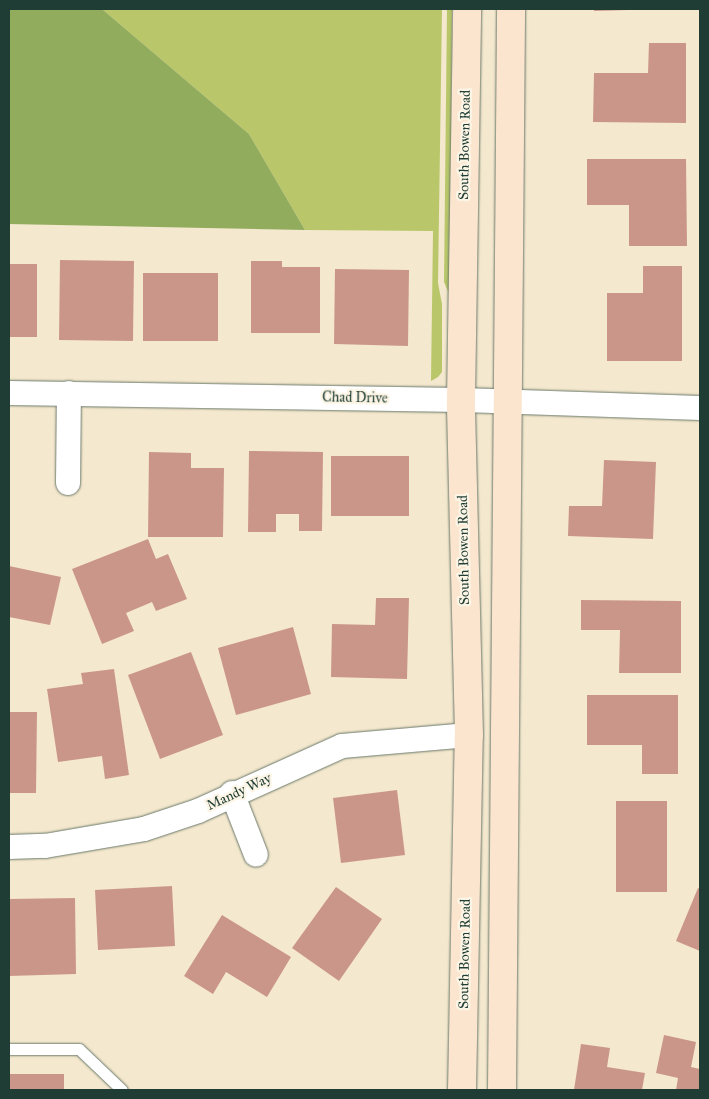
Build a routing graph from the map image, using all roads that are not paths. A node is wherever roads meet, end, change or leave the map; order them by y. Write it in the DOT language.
graph roads {
  1 [pos="467,9"];
  2 [pos="511,9"];
  3 [pos="9,393"];
  4 [pos="69,394"];
  5 [pos="461,400"];
  6 [pos="506,403"];
  7 [pos="700,408"];
  8 [pos="68,483"];
  9 [pos="468,735"];
  10 [pos="232,793"];
  11 [pos="9,847"];
  12 [pos="256,854"];
  13 [pos="9,1049"];
  14 [pos="122,1090"];
  15 [pos="462,1090"];
  16 [pos="502,1090"];
  1 -- 5 [label="main road, South Bowen Road"];
  2 -- 6 [label="main road"];
  3 -- 4 [label="street, Chad Drive"];
  4 -- 5 [label="street, Chad Drive"];
  4 -- 8 [label="street"];
  5 -- 6 [label="street, Chad Drive"];
  5 -- 9 [label="main road, South Bowen Road"];
  6 -- 7 [label="street, Chad Drive"];
  6 -- 16 [label="main road"];
  9 -- 10 [label="street, Mandy Way"];
  9 -- 15 [label="main road, South Bowen Road"];
  10 -- 11 [label="street, Mandy Way"];
  10 -- 12 [label="street"];
  13 -- 14 [label="lane"];
}
